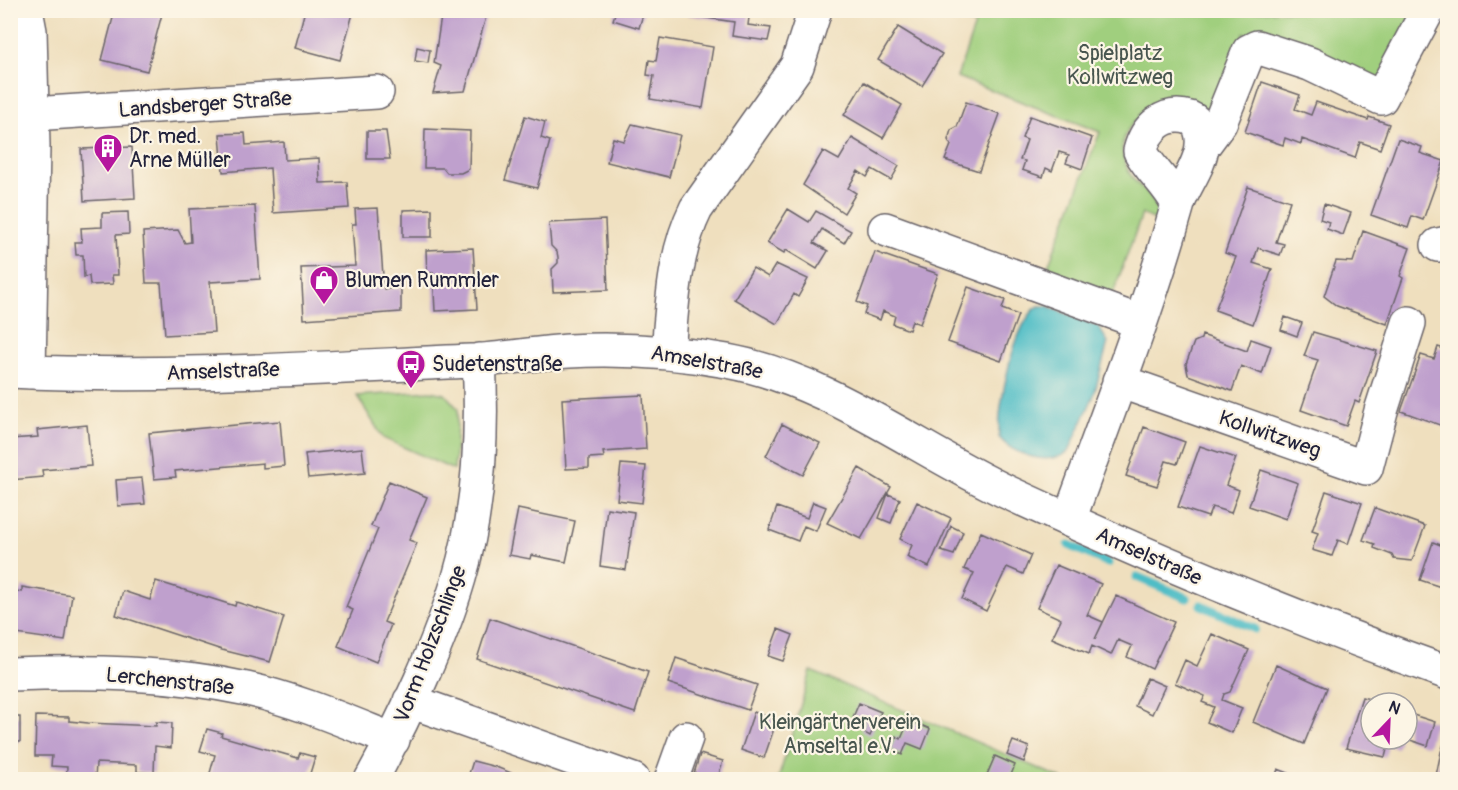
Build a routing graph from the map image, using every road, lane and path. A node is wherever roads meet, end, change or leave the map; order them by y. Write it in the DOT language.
graph roads {
  1 [pos="26,10"];
  2 [pos="815,10"];
  3 [pos="1428,10"];
  4 [pos="377,92"];
  5 [pos="32,114"];
  6 [pos="1203,146"];
  7 [pos="1178,204"];
  8 [pos="885,229"];
  9 [pos="1140,322"];
  10 [pos="1409,323"];
  11 [pos="668,353"];
  12 [pos="479,360"];
  13 [pos="20,372"];
  14 [pos="1119,381"];
  15 [pos="1069,520"];
  16 [pos="1448,673"];
  17 [pos="10,674"];
  18 [pos="410,700"];
  19 [pos="686,738"];
  20 [pos="393,740"];
  21 [pos="371,780"];
  22 [pos="633,780"];
  23 [pos="671,780"];
  1 -- 5 [label="street"];
  2 -- 11 [label="street"];
  3 -- 6 [label="street"];
  4 -- 5 [label="street, Landsberger Straße"];
  5 -- 13 [label="street"];
  6 -- 7 [label="street"];
  6 -- 7 [label="street"];
  7 -- 9 [label="street"];
  8 -- 9 [label="street"];
  9 -- 14 [label="street"];
  10 -- 14 [label="street, Kollwitzweg"];
  11 -- 12 [label="street, Amselstraße"];
  11 -- 15 [label="street, Amselstraße"];
  12 -- 13 [label="street, Amselstraße"];
  12 -- 18 [label="street, Vorm Holzschlinge"];
  14 -- 15 [label="street"];
  15 -- 16 [label="street, Amselstraße"];
  17 -- 20 [label="street, Lerchenstraße"];
  18 -- 20 [label="street, Vorm Holzschlinge"];
  18 -- 22 [label="street"];
  19 -- 23 [label="street"];
  20 -- 21 [label="street, Vorm Holzschlinge"];
}
